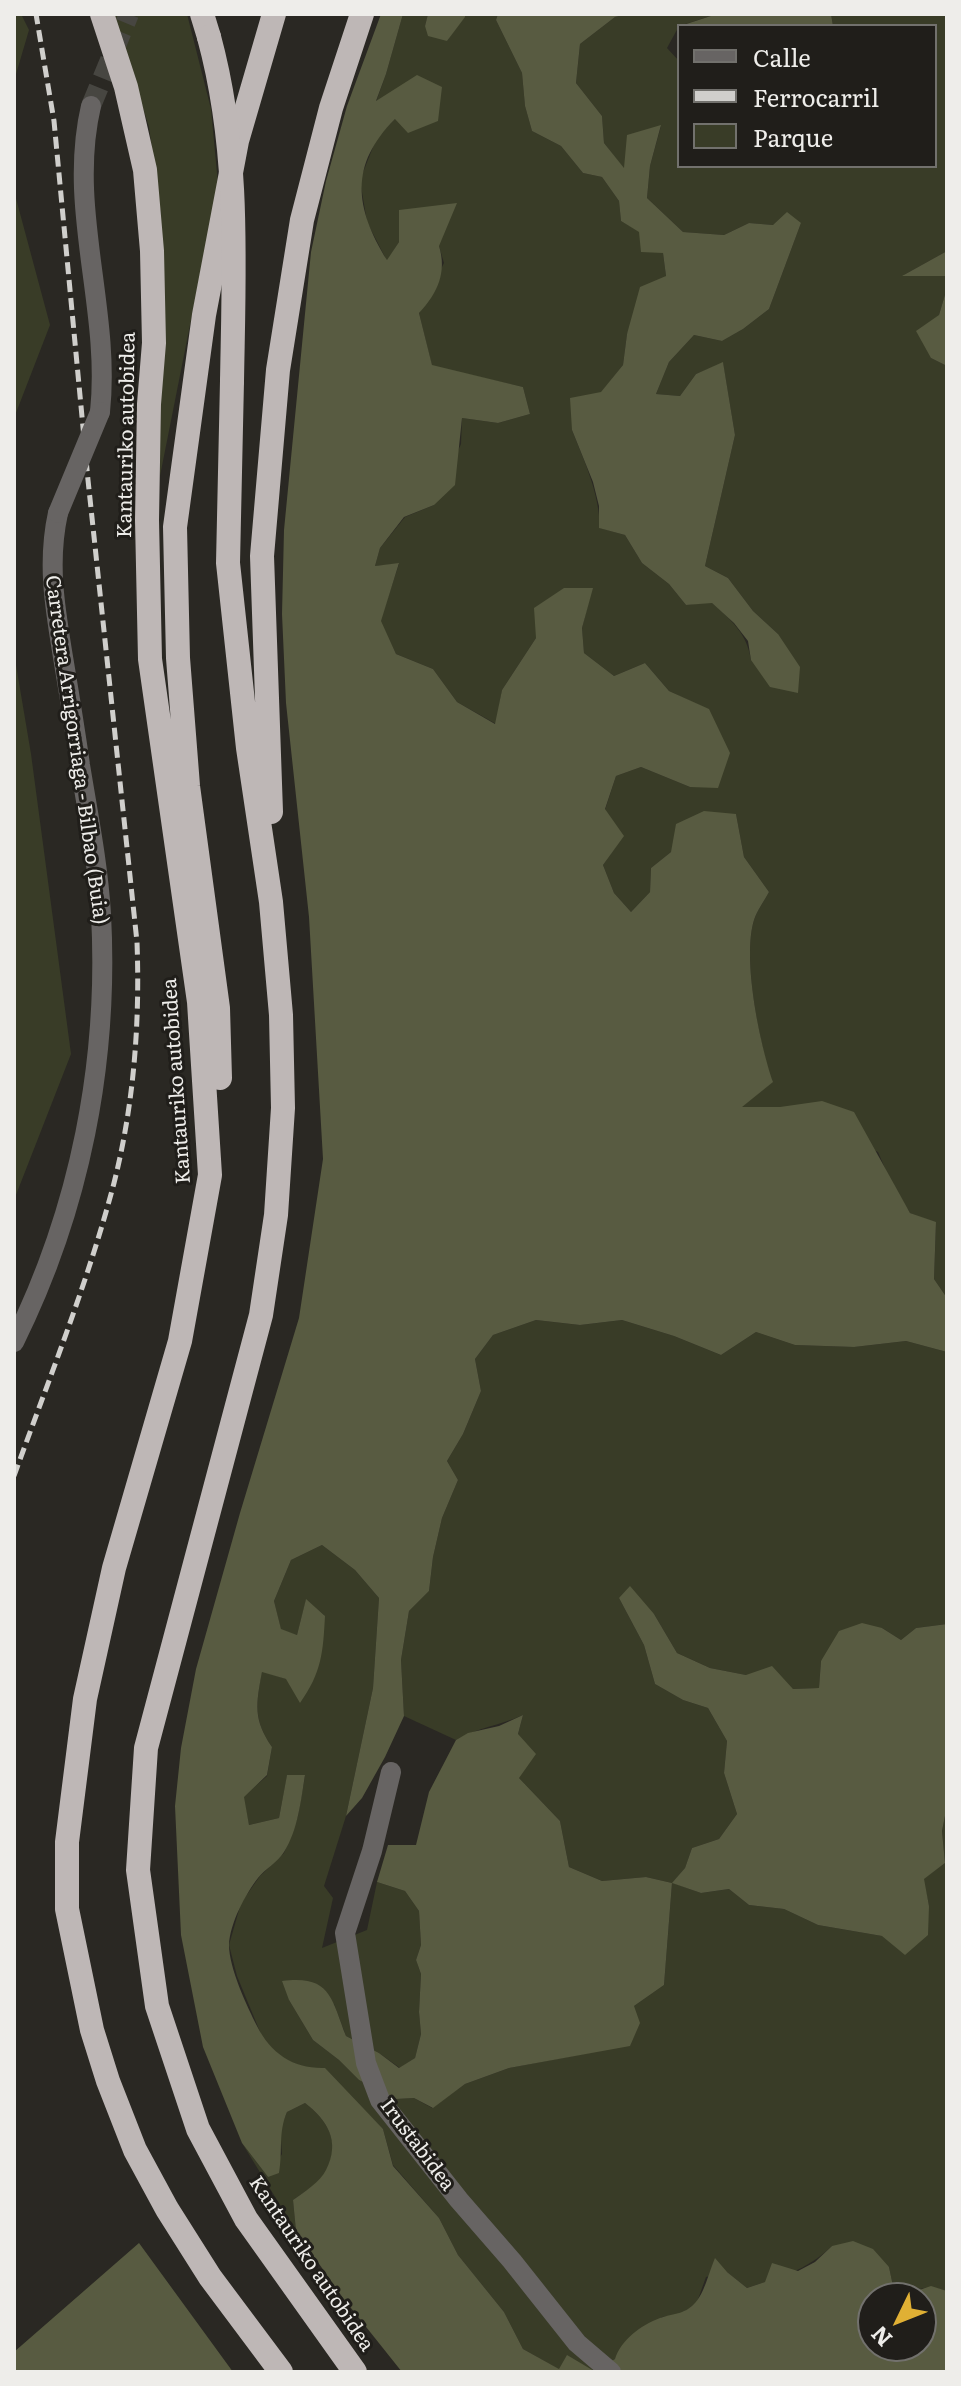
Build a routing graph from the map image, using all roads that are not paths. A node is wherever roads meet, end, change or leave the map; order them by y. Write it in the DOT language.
graph roads {
  1 [pos="102,14"];
  2 [pos="274,14"];
  3 [pos="362,14"];
  4 [pos="206,25"];
  5 [pos="91,106"];
  6 [pos="271,902"];
  7 [pos="210,1175"];
  8 [pos="14,1342"];
  9 [pos="391,1772"];
  10 [pos="281,2372"];
  11 [pos="355,2372"];
  12 [pos="611,2372"];
  1 -- 7 [label="highway, Kantauriko autobidea"];
  2 -- 7 [label="highway"];
  3 -- 6 [label="highway"];
  4 -- 6 [label="highway, Kantauriko autobidea, bridge"];
  5 -- 8 [label="street, Carretera Arrigorriaga - Bilbao (Buia), bridge"];
  6 -- 11 [label="highway, Kantauriko autobidea"];
  7 -- 10 [label="highway, Kantauriko autobidea"];
  9 -- 12 [label="street, Irustabidea"];
}
